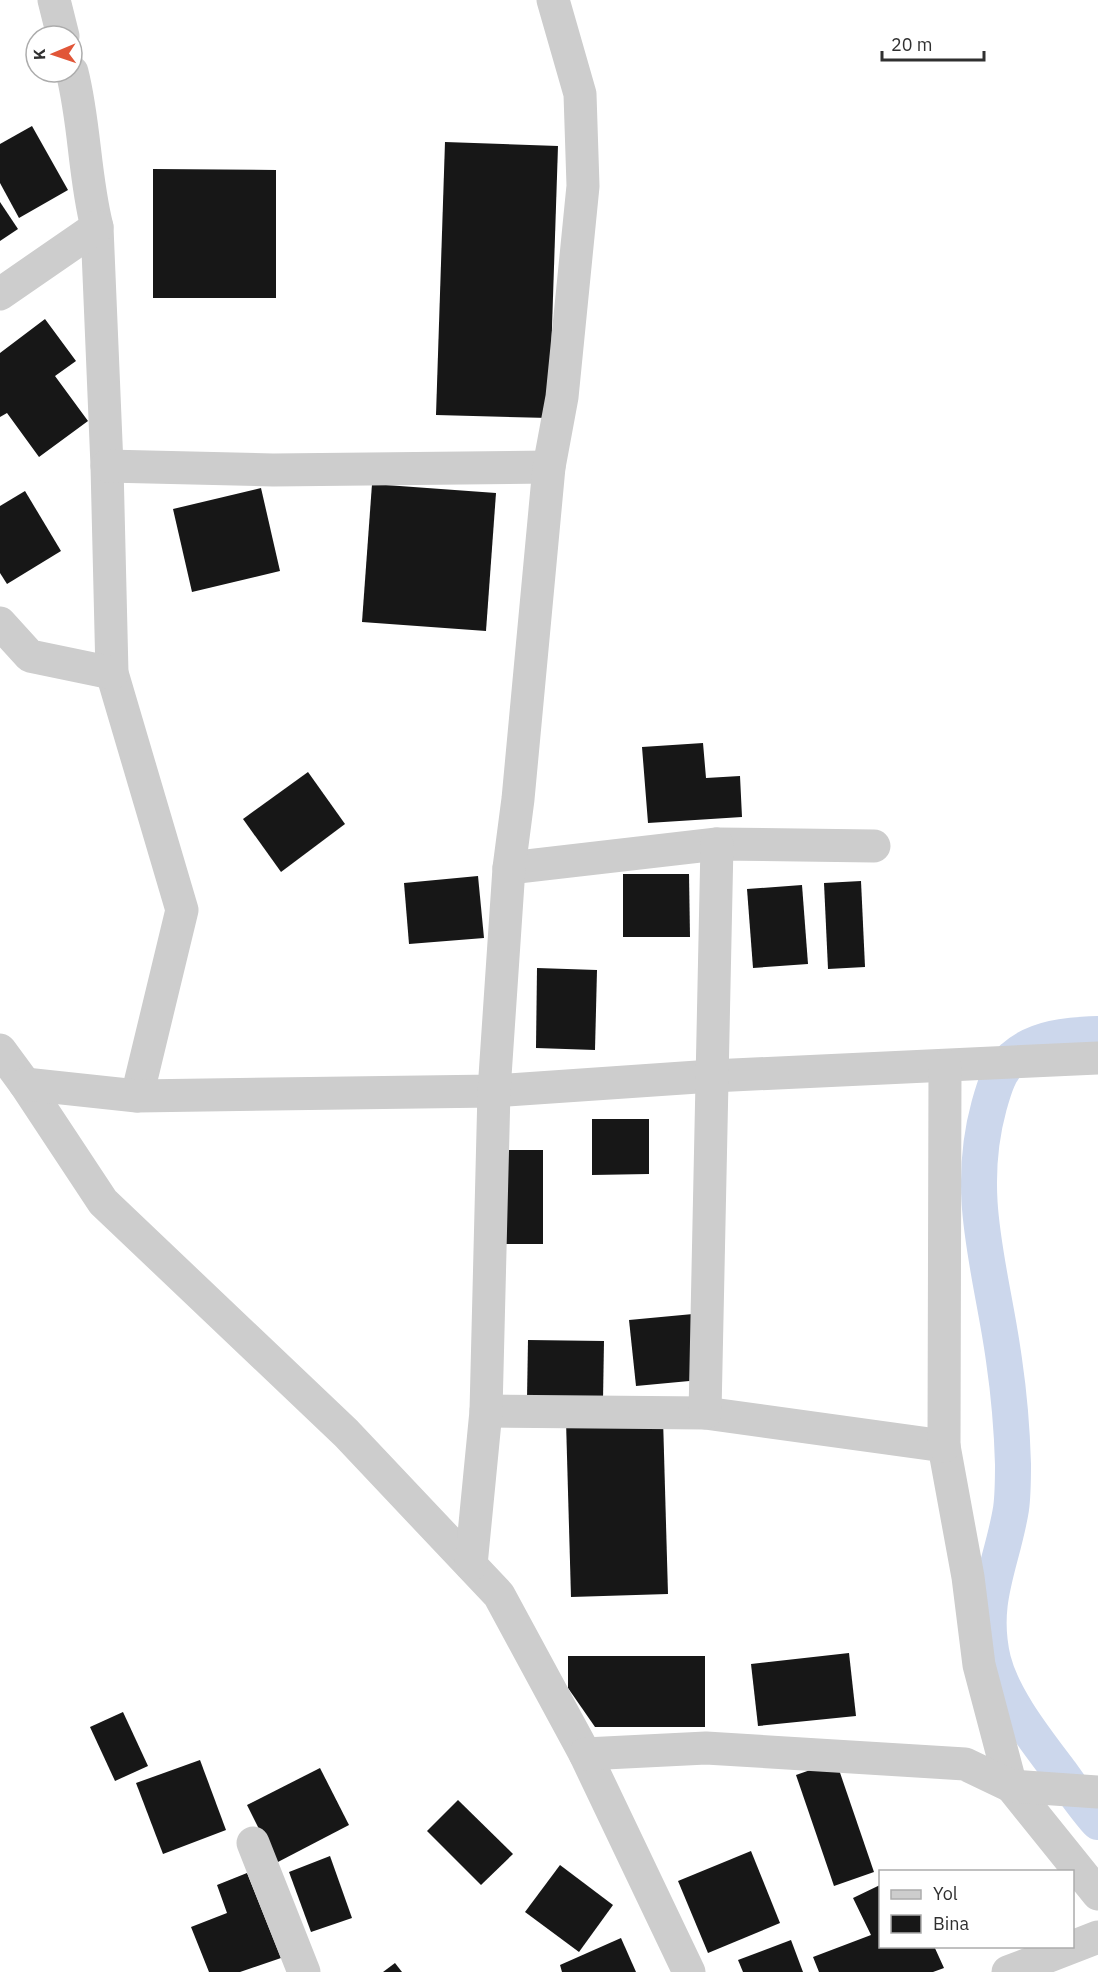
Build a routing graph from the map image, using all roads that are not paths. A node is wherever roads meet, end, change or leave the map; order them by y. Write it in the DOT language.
graph roads {
  1 [pos="54,0"];
  2 [pos="553,0"];
  3 [pos="60,24"];
  4 [pos="75,84"];
  5 [pos="97,227"];
  6 [pos="0,294"];
  7 [pos="107,466"];
  8 [pos="549,467"];
  9 [pos="0,623"];
  10 [pos="112,673"];
  11 [pos="717,844"];
  12 [pos="873,846"];
  13 [pos="509,868"];
  14 [pos="0,1050"];
  15 [pos="1098,1058"];
  16 [pos="945,1066"];
  17 [pos="712,1076"];
  18 [pos="25,1084"];
  19 [pos="494,1091"];
  20 [pos="137,1096"];
  21 [pos="486,1411"];
  22 [pos="705,1413"];
  23 [pos="944,1446"];
  24 [pos="471,1565"];
  25 [pos="585,1754"];
  26 [pos="1011,1786"];
  27 [pos="1098,1792"];
  28 [pos="253,1844"];
  29 [pos="1098,1894"];
  30 [pos="1098,1937"];
  31 [pos="1074,1946"];
  32 [pos="1070,1948"];
  33 [pos="304,1972"];
  34 [pos="689,1972"];
  35 [pos="1008,1972"];
  1 -- 3 [label="street"];
  2 -- 8 [label="street"];
  4 -- 5 [label="street"];
  5 -- 6 [label="street"];
  5 -- 7 [label="street"];
  7 -- 8 [label="street"];
  7 -- 10 [label="street"];
  8 -- 13 [label="street"];
  9 -- 10 [label="street"];
  10 -- 20 [label="street"];
  11 -- 12 [label="street"];
  11 -- 13 [label="street"];
  11 -- 17 [label="street"];
  13 -- 19 [label="street"];
  14 -- 18 [label="street"];
  15 -- 16 [label="street"];
  16 -- 17 [label="street"];
  16 -- 23 [label="street"];
  17 -- 19 [label="street"];
  17 -- 22 [label="street"];
  18 -- 20 [label="street"];
  18 -- 24 [label="street"];
  19 -- 20 [label="street"];
  19 -- 21 [label="street"];
  21 -- 22 [label="street"];
  21 -- 24 [label="street"];
  22 -- 23 [label="street"];
  23 -- 26 [label="street"];
  24 -- 25 [label="street"];
  25 -- 26 [label="street"];
  25 -- 34 [label="street"];
  26 -- 27 [label="street"];
  26 -- 29 [label="street"];
  28 -- 33 [label="street"];
  30 -- 31 [label="street"];
  32 -- 35 [label="street"];
}
